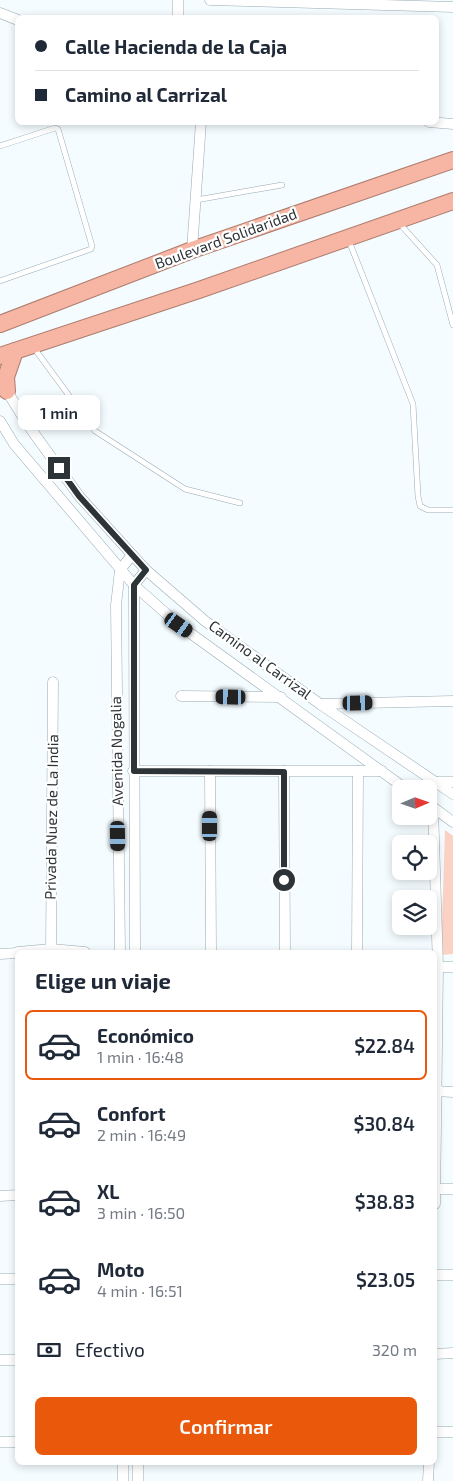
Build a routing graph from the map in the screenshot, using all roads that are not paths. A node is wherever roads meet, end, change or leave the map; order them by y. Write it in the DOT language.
graph roads {
  1 [pos="178,0"];
  2 [pos="210,0"];
  3 [pos="453,7"];
  4 [pos="0,13"];
  5 [pos="178,15"];
  6 [pos="15,19"];
  7 [pos="439,123"];
  8 [pos="453,124"];
  9 [pos="201,125"];
  10 [pos="0,146"];
  11 [pos="453,160"];
  12 [pos="282,185"];
  13 [pos="196,200"];
  14 [pos="453,201"];
  15 [pos="397,221"];
  16 [pos="348,238"];
  17 [pos="192,250"];
  18 [pos="0,281"];
  19 [pos="0,324"];
  20 [pos="453,325"];
  21 [pos="32,346"];
  22 [pos="8,354"];
  23 [pos="3,386"];
  24 [pos="0,421"];
  25 [pos="240,503"];
  26 [pos="453,510"];
  27 [pos="132,555"];
  28 [pos="120,570"];
  29 [pos="146,570"];
  30 [pos="134,585"];
  31 [pos="53,682"];
  32 [pos="181,696"];
  33 [pos="282,697"];
  34 [pos="453,701"];
  35 [pos="320,704"];
  36 [pos="134,771"];
  37 [pos="210,771"];
  38 [pos="358,771"];
  39 [pos="382,771"];
  40 [pos="284,772"];
  41 [pos="394,780"];
  42 [pos="433,780"];
  43 [pos="438,782"];
  44 [pos="453,782"];
  45 [pos="438,783"];
  46 [pos="453,794"];
  47 [pos="438,811"];
  48 [pos="453,822"];
  49 [pos="432,825"];
  50 [pos="51,950"];
  51 [pos="120,950"];
  52 [pos="135,950"];
  53 [pos="211,950"];
  54 [pos="284,950"];
  55 [pos="357,950"];
  56 [pos="15,953"];
  57 [pos="0,954"];
  58 [pos="453,966"];
  59 [pos="438,967"];
  60 [pos="437,1029"];
  61 [pos="437,1091"];
  62 [pos="453,1092"];
  63 [pos="453,1189"];
  64 [pos="437,1190"];
  65 [pos="15,1195"];
  66 [pos="0,1196"];
  67 [pos="437,1275"];
  68 [pos="453,1275"];
  69 [pos="15,1279"];
  70 [pos="0,1280"];
  71 [pos="453,1353"];
  72 [pos="437,1354"];
  73 [pos="0,1360"];
  74 [pos="15,1360"];
  75 [pos="437,1432"];
  76 [pos="453,1432"];
  77 [pos="0,1442"];
  78 [pos="15,1442"];
  79 [pos="123,1465"];
  80 [pos="138,1465"];
  81 [pos="430,1465"];
  82 [pos="123,1481"];
  83 [pos="138,1481"];
  84 [pos="428,1481"];
  1 -- 5 [label="street"];
  2 -- 3 [label="street"];
  4 -- 6 [label="street"];
  7 -- 8 [label="street"];
  9 -- 13 [label="street"];
  10 -- 18 [label="lane"];
  11 -- 17 [label="highway, Boulevard Solidaridad"];
  12 -- 13 [label="lane"];
  13 -- 17 [label="street"];
  14 -- 15 [label="highway"];
  15 -- 16 [label="highway"];
  15 -- 20 [label="lane"];
  16 -- 21 [label="highway"];
  16 -- 26 [label="lane"];
  17 -- 19 [label="highway, Boulevard Solidaridad"];
  21 -- 22 [label="highway"];
  21 -- 25 [label="lane"];
  22 -- 23 [label="highway"];
  23 -- 27 [label="street, Camino al Carrizal"];
  24 -- 28 [label="street, Camino al Carrizal"];
  27 -- 28 [label="street"];
  27 -- 29 [label="street, Camino al Carrizal"];
  28 -- 30 [label="street, Camino al Carrizal"];
  28 -- 51 [label="street, Avenida Nogalia"];
  29 -- 30 [label="street"];
  29 -- 35 [label="street, Camino al Carrizal"];
  30 -- 33 [label="street, Camino al Carrizal"];
  30 -- 36 [label="street, Avenida Nogalia"];
  31 -- 50 [label="street, Privada Nuez de La India"];
  32 -- 33 [label="street"];
  33 -- 39 [label="street, Camino al Carrizal"];
  34 -- 35 [label="street"];
  35 -- 42 [label="street, Camino al Carrizal"];
  36 -- 37 [label="street"];
  36 -- 52 [label="street, Avenida Nogalia"];
  37 -- 40 [label="street"];
  37 -- 53 [label="street"];
  38 -- 39 [label="street"];
  38 -- 40 [label="street"];
  38 -- 55 [label="street"];
  39 -- 41 [label="street, Camino al Carrizal"];
  40 -- 54 [label="street"];
  43 -- 44 [label="street"];
  45 -- 46 [label="street, Camino al Carrizal"];
  47 -- 48 [label="street"];
  49 -- 59 [label="street"];
  56 -- 57 [label="street"];
  58 -- 59 [label="street"];
  59 -- 60 [label="street"];
  61 -- 62 [label="street"];
  63 -- 64 [label="street"];
  65 -- 66 [label="street"];
  67 -- 68 [label="street"];
  69 -- 70 [label="street"];
  71 -- 72 [label="street"];
  73 -- 74 [label="street"];
  75 -- 76 [label="street"];
  77 -- 78 [label="street"];
  79 -- 82 [label="street"];
  80 -- 83 [label="street"];
  81 -- 84 [label="street"];
}
